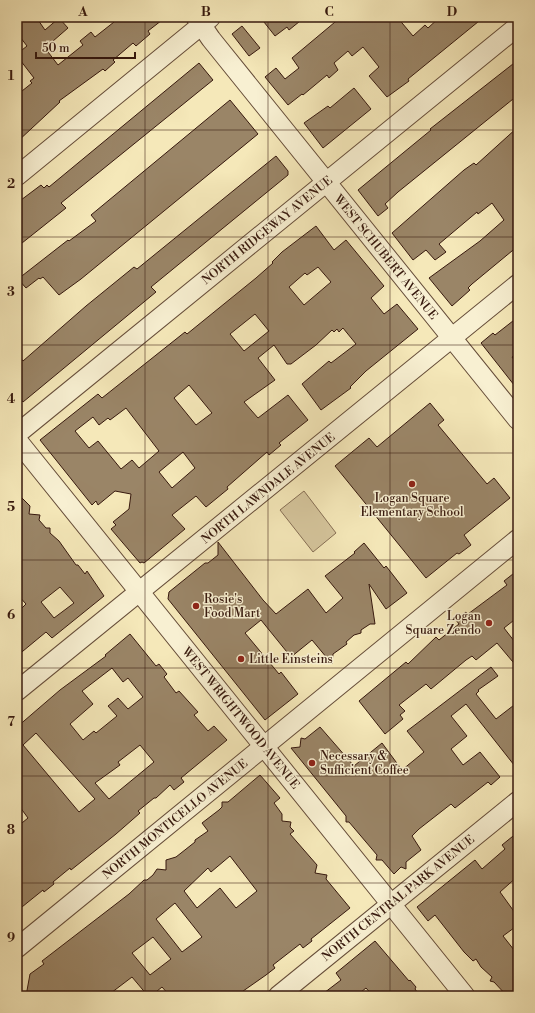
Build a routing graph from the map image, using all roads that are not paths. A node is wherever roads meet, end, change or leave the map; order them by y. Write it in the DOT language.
graph roads {
  1 [pos="203,20"];
  2 [pos="518,26"];
  3 [pos="17,176"];
  4 [pos="326,182"];
  5 [pos="518,284"];
  6 [pos="451,338"];
  7 [pos="518,420"];
  8 [pos="17,434"];
  9 [pos="17,440"];
  10 [pos="518,539"];
  11 [pos="139,592"];
  12 [pos="17,691"];
  13 [pos="264,746"];
  14 [pos="518,800"];
  15 [pos="391,904"];
  16 [pos="17,948"];
  17 [pos="278,996"];
  18 [pos="465,996"];
  1 -- 3 [label="street"];
  1 -- 4 [label="street, WEST SCHUBERT AVENUE"];
  2 -- 4 [label="street, NORTH RIDGEWAY AVENUE"];
  4 -- 6 [label="street, WEST SCHUBERT AVENUE"];
  4 -- 8 [label="street, NORTH RIDGEWAY AVENUE"];
  5 -- 6 [label="street, NORTH LAWNDALE AVENUE"];
  6 -- 7 [label="street, WEST SCHUBERT AVENUE"];
  6 -- 11 [label="street, NORTH LAWNDALE AVENUE"];
  9 -- 11 [label="street, WEST WRIGHTWOOD AVENUE"];
  10 -- 13 [label="street, NORTH MONTICELLO AVENUE"];
  11 -- 12 [label="street, NORTH LAWNDALE AVENUE"];
  11 -- 13 [label="street, WEST WRIGHTWOOD AVENUE"];
  13 -- 15 [label="street, WEST WRIGHTWOOD AVENUE"];
  13 -- 16 [label="street, NORTH MONTICELLO AVENUE"];
  14 -- 15 [label="street, NORTH CENTRAL PARK AVENUE"];
  15 -- 17 [label="street, NORTH CENTRAL PARK AVENUE"];
  15 -- 18 [label="street, WEST WRIGHTWOOD AVENUE"];
}
